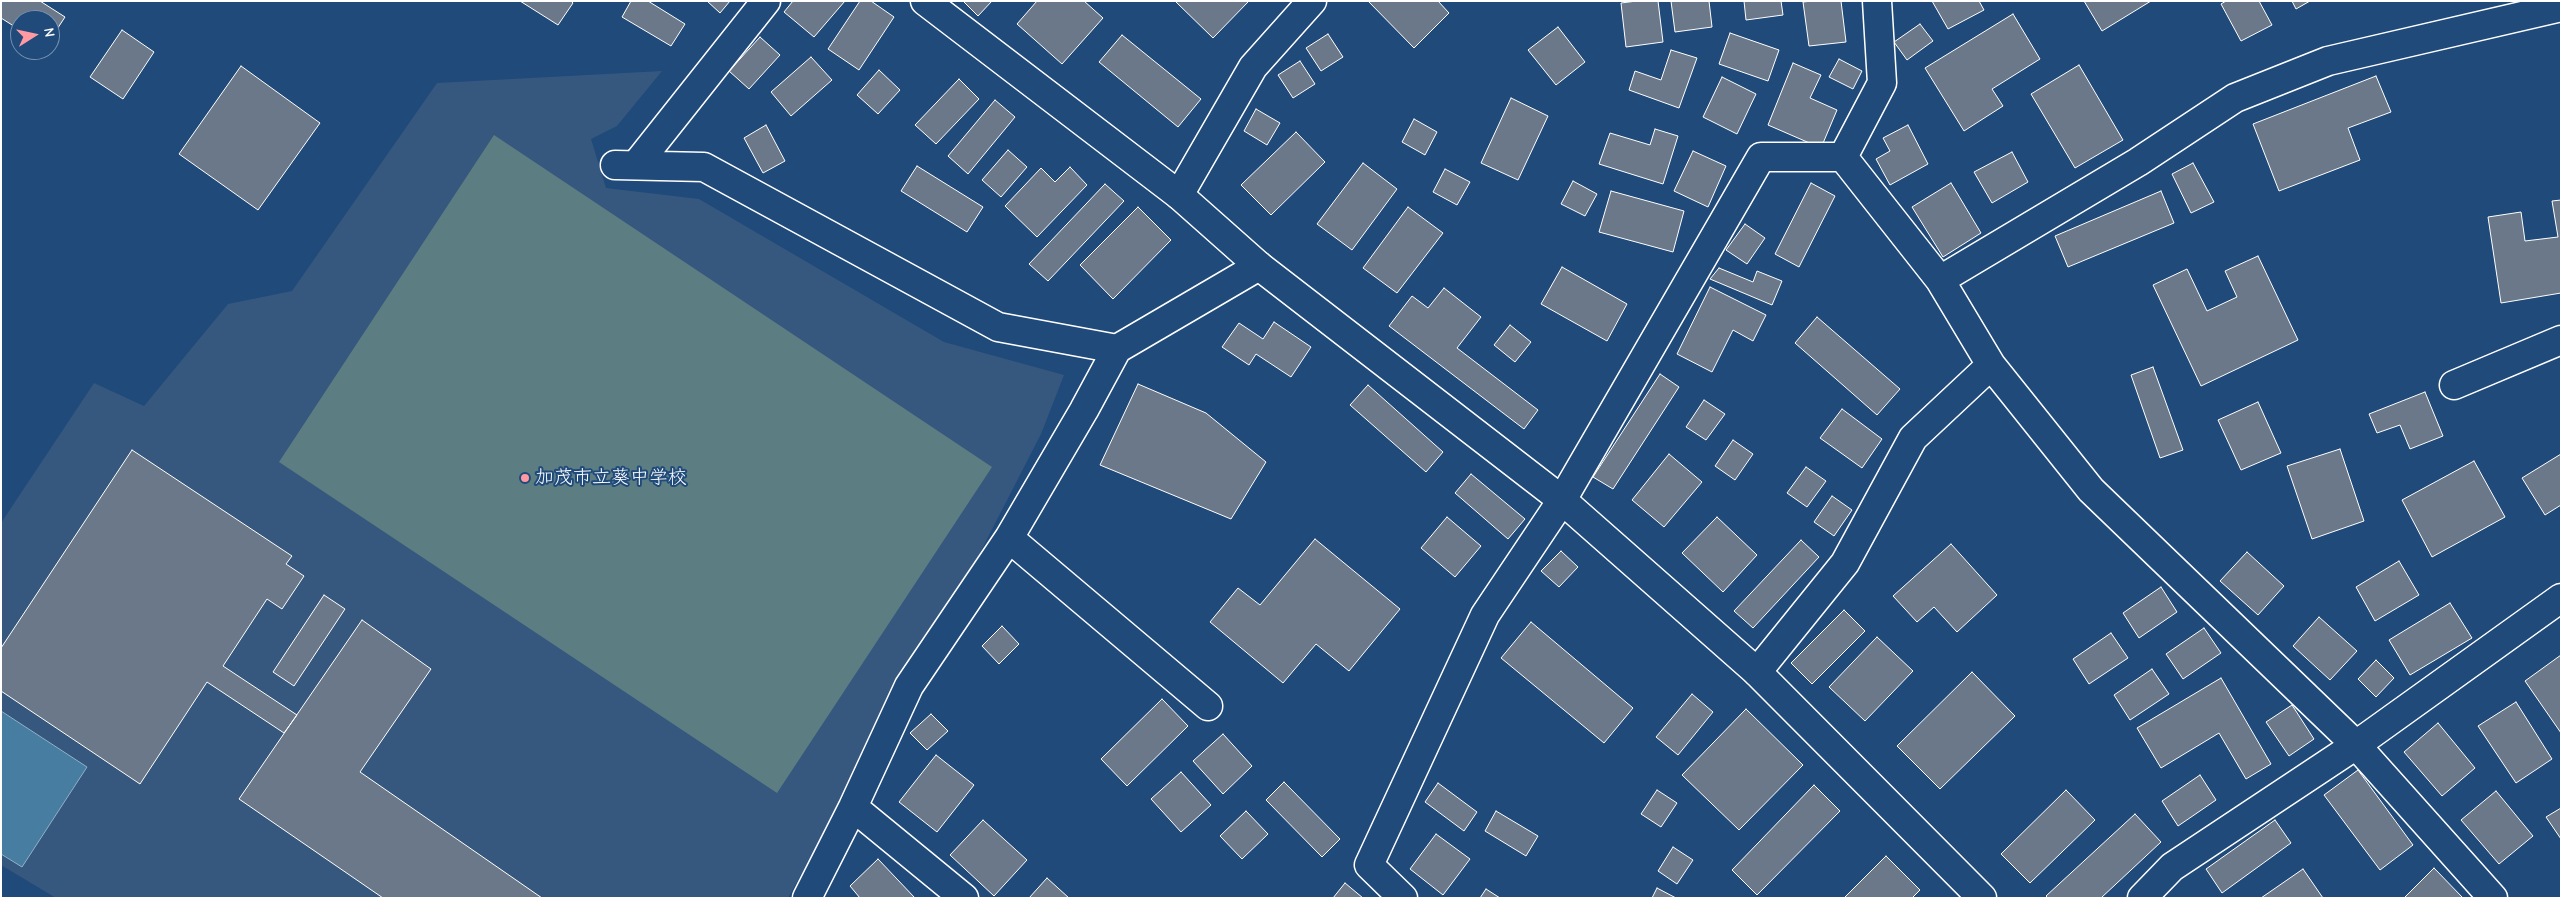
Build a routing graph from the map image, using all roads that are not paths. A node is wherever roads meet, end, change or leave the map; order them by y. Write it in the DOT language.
graph roads {
  1 [pos="766,1"];
  2 [pos="924,1"];
  3 [pos="1312,1"];
  4 [pos="1877,1"];
  5 [pos="2561,7"];
  6 [pos="1843,158"];
  7 [pos="1179,195"];
  8 [pos="1259,266"];
  9 [pos="1940,280"];
  10 [pos="2561,340"];
  11 [pos="1117,349"];
  12 [pos="1991,365"];
  13 [pos="2454,386"];
  14 [pos="1562,500"];
  15 [pos="1009,538"];
  16 [pos="2561,598"];
  17 [pos="1757,672"];
  18 [pos="1208,706"];
  19 [pos="2356,745"];
  20 [pos="853,807"];
  21 [pos="807,898"];
  22 [pos="964,898"];
  23 [pos="1403,898"];
  24 [pos="1982,898"];
  25 [pos="2142,898"];
  26 [pos="2493,898"];
  1 -- 11 [label="street"];
  2 -- 7 [label="street"];
  3 -- 7 [label="street"];
  4 -- 6 [label="street"];
  5 -- 9 [label="street"];
  6 -- 9 [label="street"];
  6 -- 14 [label="street"];
  7 -- 8 [label="street"];
  8 -- 11 [label="street"];
  8 -- 14 [label="street"];
  9 -- 12 [label="street"];
  10 -- 13 [label="street"];
  11 -- 15 [label="street"];
  12 -- 17 [label="street"];
  12 -- 19 [label="street"];
  14 -- 17 [label="street"];
  14 -- 23 [label="street"];
  15 -- 18 [label="street"];
  15 -- 20 [label="street"];
  16 -- 19 [label="street"];
  17 -- 24 [label="street"];
  19 -- 25 [label="street"];
  19 -- 26 [label="street"];
  20 -- 21 [label="street"];
  20 -- 22 [label="street"];
}
